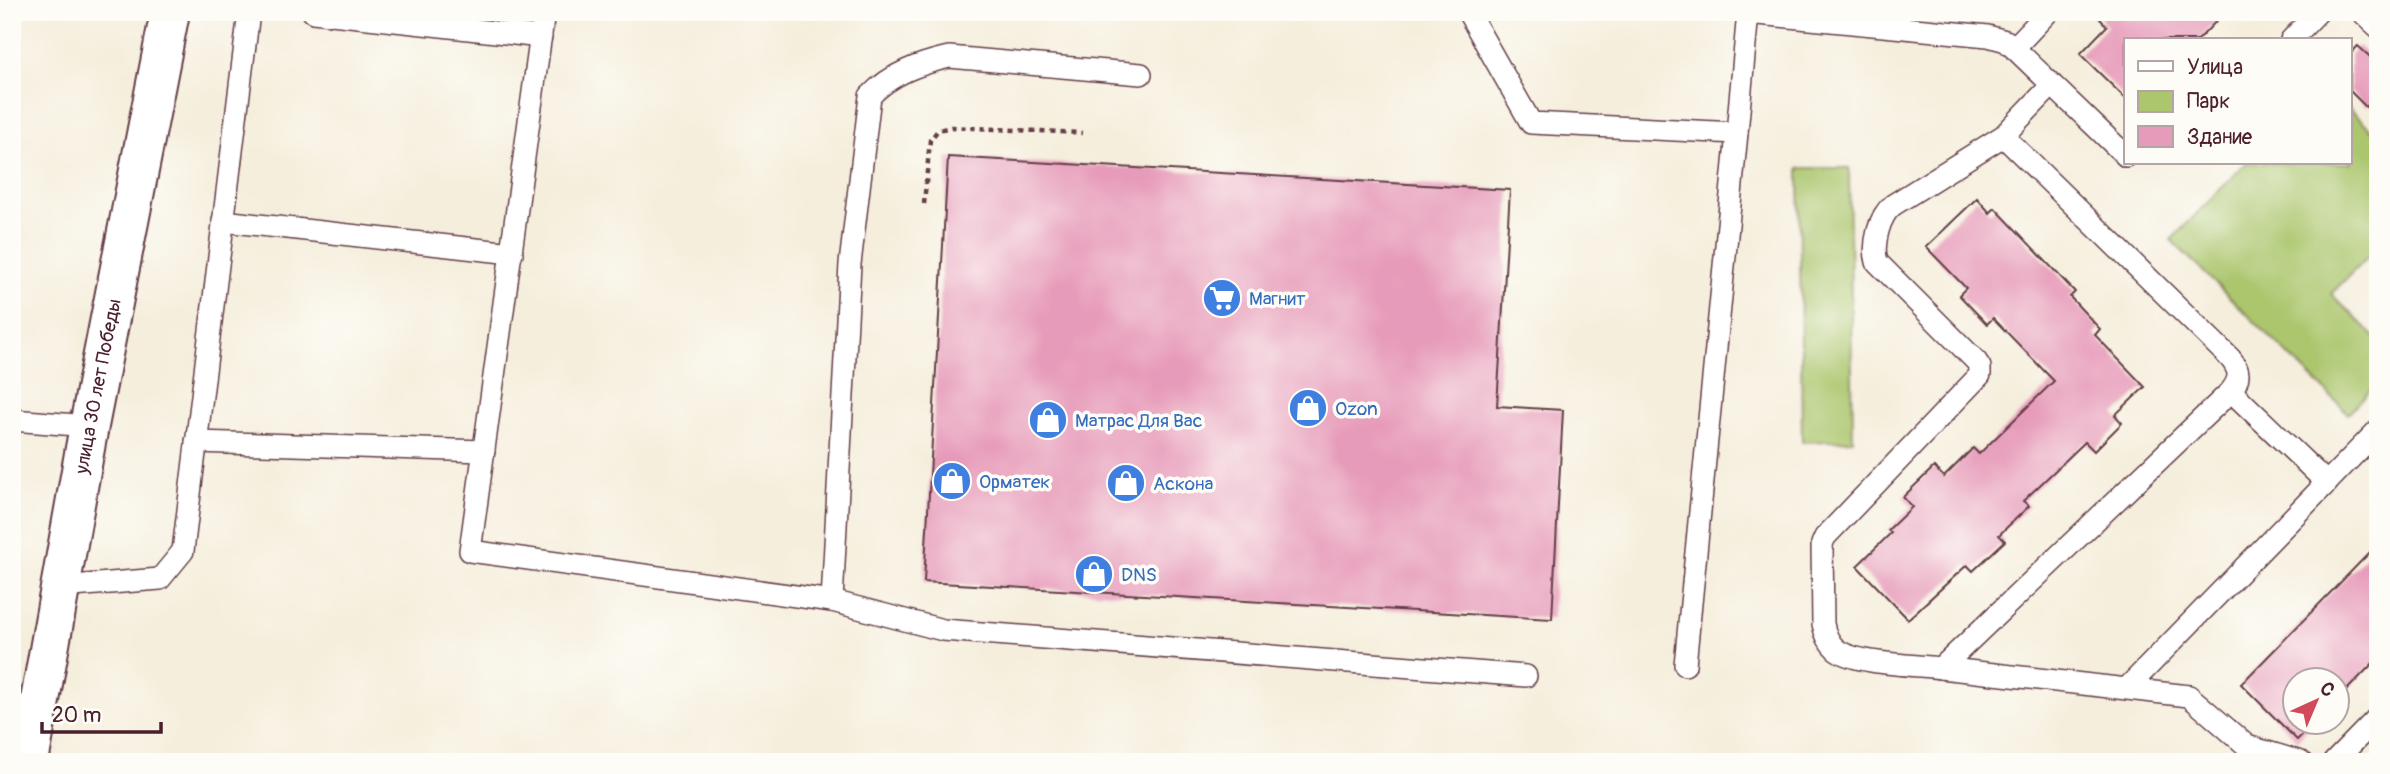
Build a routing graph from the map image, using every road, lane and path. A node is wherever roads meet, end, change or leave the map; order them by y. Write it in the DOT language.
graph roads {
  1 [pos="170,12"];
  2 [pos="249,12"];
  3 [pos="313,12"];
  4 [pos="544,12"];
  5 [pos="1468,12"];
  6 [pos="2048,12"];
  7 [pos="2318,12"];
  8 [pos="2362,12"];
  9 [pos="1748,13"];
  10 [pos="2378,27"];
  11 [pos="541,37"];
  12 [pos="2293,38"];
  13 [pos="2014,48"];
  14 [pos="1141,74"];
  15 [pos="2052,85"];
  16 [pos="1082,133"];
  17 [pos="1737,133"];
  18 [pos="2003,136"];
  19 [pos="2124,154"];
  20 [pos="924,204"];
  21 [pos="223,221"];
  22 [pos="512,253"];
  23 [pos="2231,391"];
  24 [pos="12,419"];
  25 [pos="89,426"];
  26 [pos="2378,430"];
  27 [pos="196,442"];
  28 [pos="484,451"];
  29 [pos="2327,483"];
  30 [pos="60,587"];
  31 [pos="832,601"];
  32 [pos="1685,665"];
  33 [pos="1941,668"];
  34 [pos="1526,676"];
  35 [pos="2127,688"];
  36 [pos="2378,717"];
  37 [pos="29,762"];
  38 [pos="2301,762"];
  39 [pos="2334,762"];
  1 -- 25 [label="street, улица 30 лет Победы"];
  2 -- 21 [label="lane"];
  3 -- 11 [label="lane"];
  4 -- 11 [label="lane"];
  5 -- 17 [label="lane"];
  6 -- 13 [label="lane"];
  7 -- 12 [label="lane"];
  8 -- 10 [label="lane"];
  9 -- 13 [label="lane"];
  9 -- 17 [label="lane"];
  11 -- 22 [label="lane"];
  13 -- 15 [label="lane"];
  14 -- 31 [label="lane"];
  15 -- 18 [label="lane"];
  15 -- 19 [label="lane"];
  16 -- 20 [label="path"];
  17 -- 32 [label="lane"];
  18 -- 23 [label="lane"];
  18 -- 33 [label="lane"];
  21 -- 22 [label="lane"];
  21 -- 27 [label="lane"];
  22 -- 28 [label="lane"];
  23 -- 29 [label="lane"];
  23 -- 33 [label="lane"];
  24 -- 25 [label="lane"];
  25 -- 30 [label="street, улица 30 лет Победы"];
  26 -- 29 [label="lane"];
  27 -- 28 [label="lane"];
  27 -- 30 [label="lane"];
  28 -- 31 [label="lane"];
  29 -- 35 [label="lane"];
  30 -- 37 [label="street, улица 30 лет Победы"];
  31 -- 34 [label="lane"];
  33 -- 35 [label="lane"];
  35 -- 38 [label="lane"];
  36 -- 39 [label="lane"];
}
